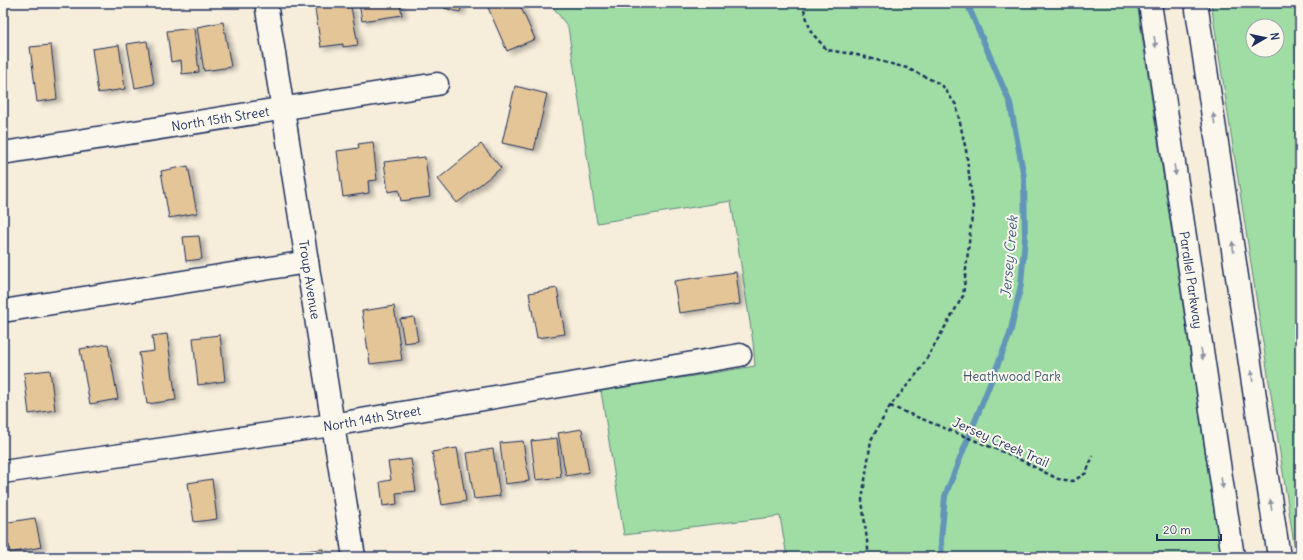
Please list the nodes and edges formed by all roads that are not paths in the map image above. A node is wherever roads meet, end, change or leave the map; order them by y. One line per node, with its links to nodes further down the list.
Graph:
1 (266, 3): 5 (street, Troup Avenue)
2 (1150, 3): 13 (street, Parallel Parkway, one-way to 13)
3 (1196, 3): 14 (street, one-way to 3)
4 (437, 84): 5 (street, North 15th Street)
5 (282, 110): 6 (street, North 15th Street); 7 (street, Troup Avenue)
6 (3, 153)
7 (307, 262): 8 (street); 10 (street, Troup Avenue)
8 (3, 311)
9 (740, 355): 10 (street, North 14th Street)
10 (332, 425): 11 (street, North 14th Street); 12 (street, Troup Avenue)
11 (3, 472)
12 (354, 557)
13 (1233, 557)
14 (1279, 557)

